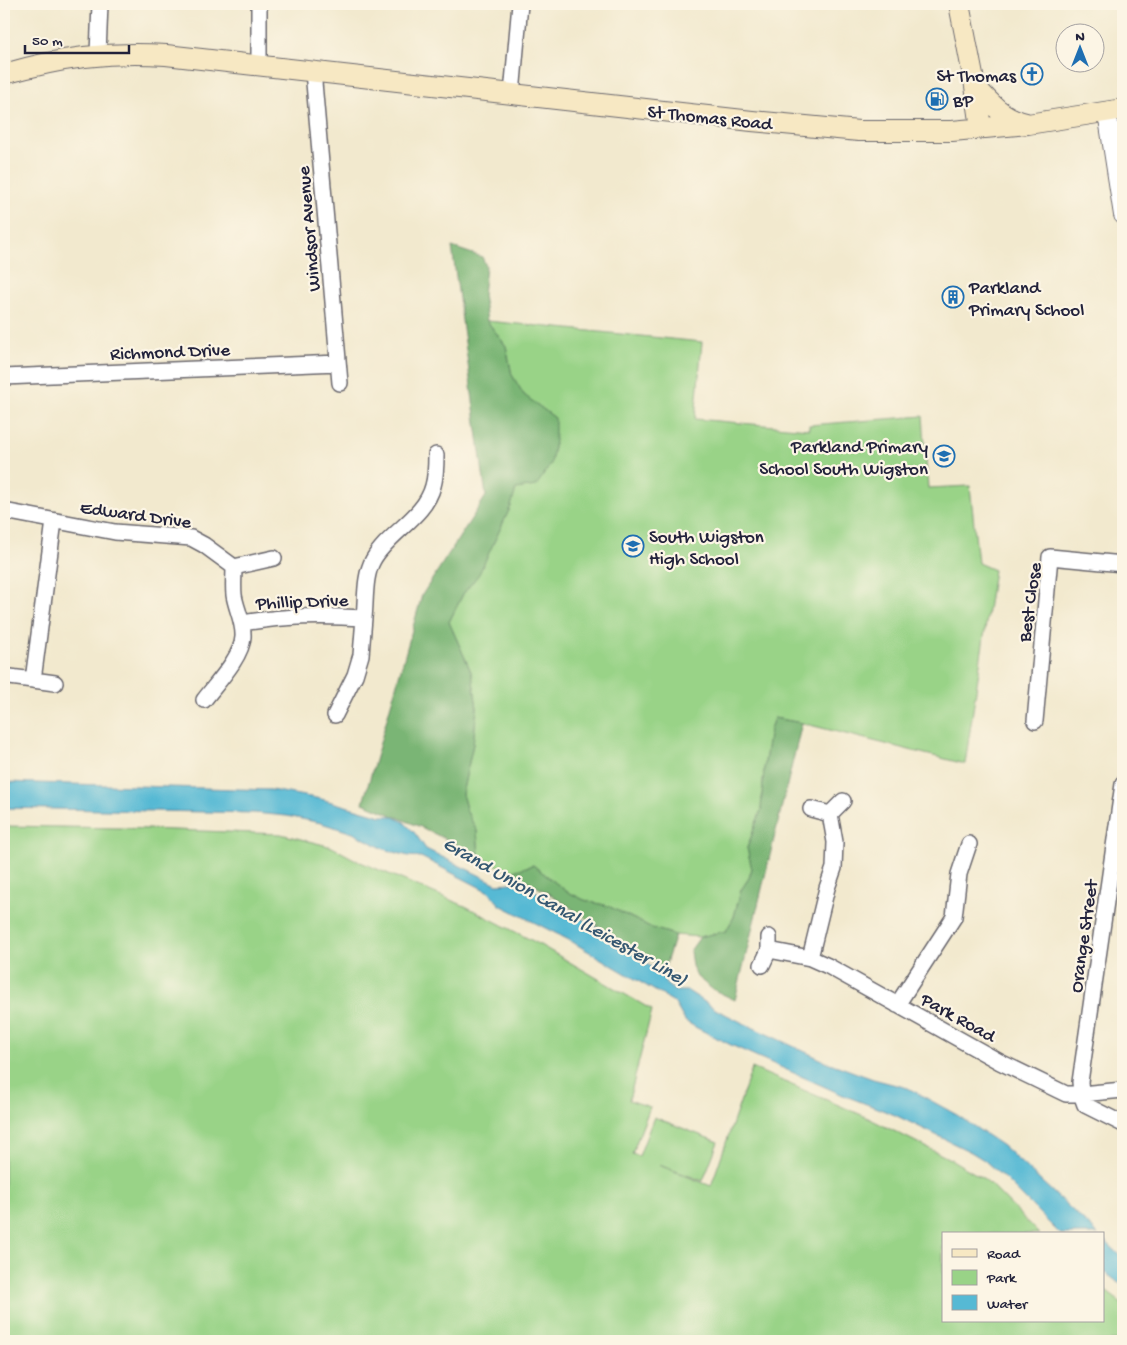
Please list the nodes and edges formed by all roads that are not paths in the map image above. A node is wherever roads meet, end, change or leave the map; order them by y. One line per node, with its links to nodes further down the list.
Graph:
1 (100, 4): 5 (street)
2 (259, 4): 6 (street)
3 (520, 4): 10 (street)
4 (960, 4): 9 (main road)
5 (98, 54): 6 (main road, St Thomas Road); 8 (main road, St Thomas Road)
6 (259, 66): 7 (main road, St Thomas Road)
7 (313, 72): 10 (main road, St Thomas Road); 15 (street, Windsor Avenue)
8 (4, 74)
9 (976, 86): 12 (main road); 13 (main road)
10 (512, 94): 13 (main road, St Thomas Road)
11 (1115, 110): 12 (main road, St Thomas Road); 14 (street)
12 (1028, 124): 13 (main road, St Thomas Road)
13 (981, 128)
14 (1123, 214)
15 (338, 363): 16 (street, Richmond Drive); 17 (street, Windsor Avenue)
16 (4, 376)
17 (340, 382)
18 (436, 455): 24 (street, Phillip Drive)
19 (4, 512): 20 (street, Edward Drive)
20 (54, 521): 23 (street, Edward Drive); 27 (street)
21 (274, 558): 23 (street)
22 (1123, 564): 31 (street, Best Close)
23 (234, 567): 25 (street)
24 (364, 618): 25 (street, Phillip Drive); 30 (street, Phillip Drive)
25 (242, 623): 29 (street)
26 (10, 677): 27 (street)
27 (33, 680): 28 (street)
28 (55, 683)
29 (204, 700)
30 (335, 716)
31 (1035, 720)
32 (1123, 784): 41 (street, Orange Street)
33 (843, 801): 35 (street)
34 (811, 809): 35 (street)
35 (830, 814): 37 (street)
36 (969, 844): 39 (street)
37 (810, 958): 38 (street, Park Road); 39 (street, Park Road)
38 (762, 965)
39 (897, 1005): 41 (street, Park Road)
40 (1123, 1090): 41 (street, Park Road)
41 (1081, 1094): 42 (street)
42 (1123, 1124)

